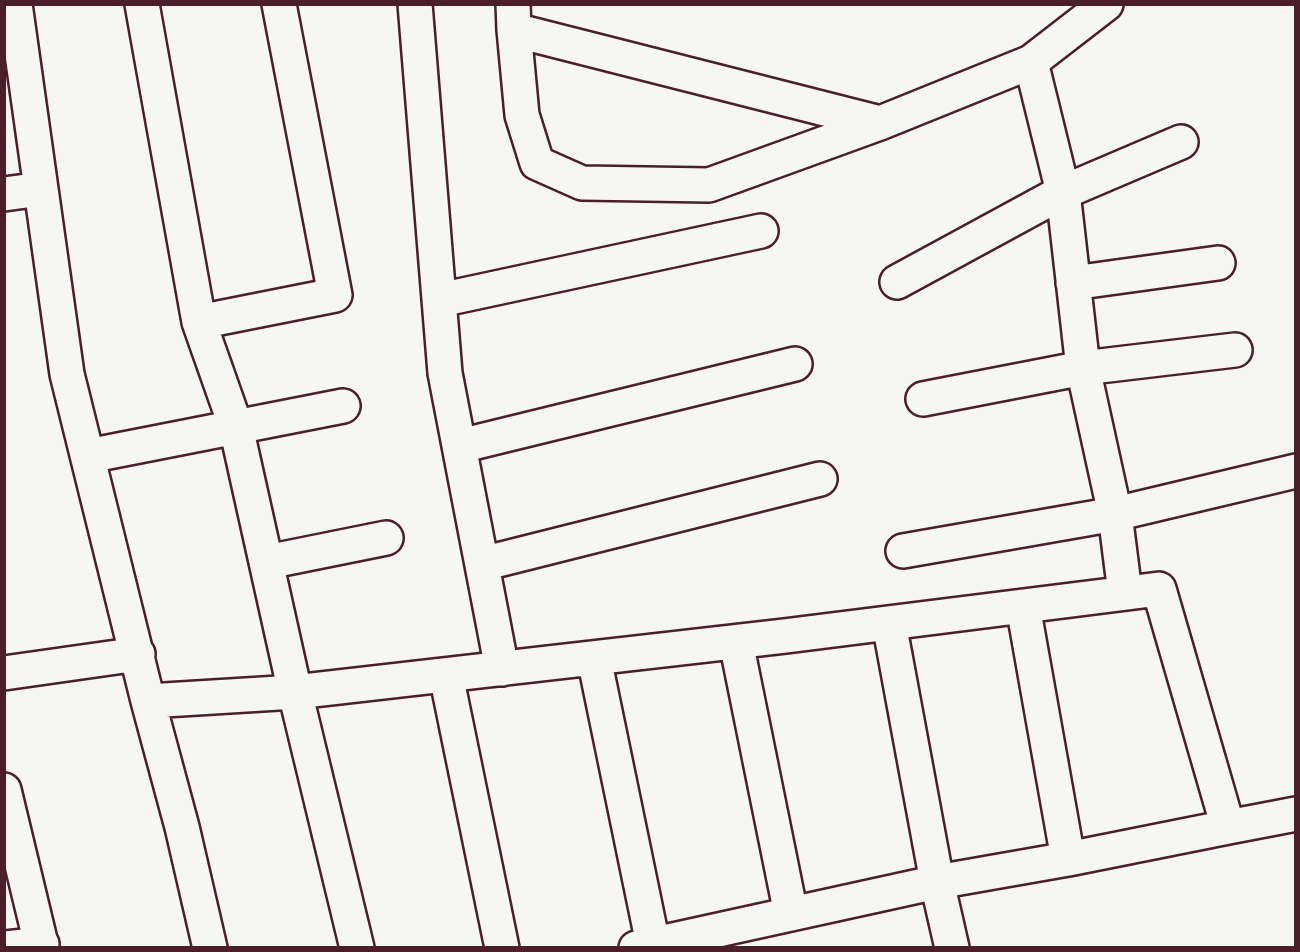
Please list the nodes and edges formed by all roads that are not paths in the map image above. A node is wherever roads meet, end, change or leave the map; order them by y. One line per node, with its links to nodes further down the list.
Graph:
1 (15, 4): 10 (street)
2 (142, 4): 18 (street)
3 (279, 4): 18 (street)
4 (415, 4): 17 (street)
5 (1106, 4): 7 (street)
6 (513, 17): 8 (street); 8 (street)
7 (1031, 62): 8 (street); 11 (street)
8 (880, 123)
9 (1181, 142): 11 (street)
10 (41, 189): 12 (street); 26 (street)
11 (1063, 192): 15 (street); 16 (street)
12 (4, 194)
13 (761, 231): 17 (street)
14 (1218, 263): 16 (street)
15 (897, 282)
16 (1073, 283): 21 (street)
17 (440, 300): 25 (street)
18 (199, 322): 24 (street)
19 (1235, 350): 21 (street)
20 (795, 364): 25 (street)
21 (1083, 368): 22 (street); 29 (street)
22 (923, 399)
23 (343, 406): 24 (street)
24 (236, 427): 26 (street); 32 (street)
25 (460, 446): 33 (street)
26 (88, 456): 38 (street)
27 (1296, 471): 29 (street)
28 (820, 479): 33 (street)
29 (1115, 514): 31 (street); 34 (street)
30 (386, 538): 32 (street)
31 (903, 551)
32 (267, 561): 43 (street)
33 (482, 564): 40 (street)
34 (1125, 593): 35 (street); 47 (street)
35 (1023, 606): 36 (street); 48 (street)
36 (889, 623): 37 (street); 49 (street)
37 (736, 642): 39 (street); 50 (street)
38 (138, 654): 41 (street); 44 (street)
39 (594, 658): 40 (street); 52 (street)
40 (502, 669): 42 (street)
41 (4, 673)
42 (446, 675): 43 (street); 56 (street)
43 (296, 692): 44 (street); 55 (street)
44 (148, 701): 54 (street)
45 (5, 798): 51 (street)
46 (1296, 814): 47 (street)
47 (1228, 827): 48 (street)
48 (1068, 859): 49 (street)
49 (937, 882): 50 (street); 57 (street)
50 (790, 914): 52 (street)
51 (42, 946): 53 (street)
52 (645, 946)
53 (6, 948)
54 (210, 948)
55 (357, 948)
56 (502, 948)
57 (952, 948)

